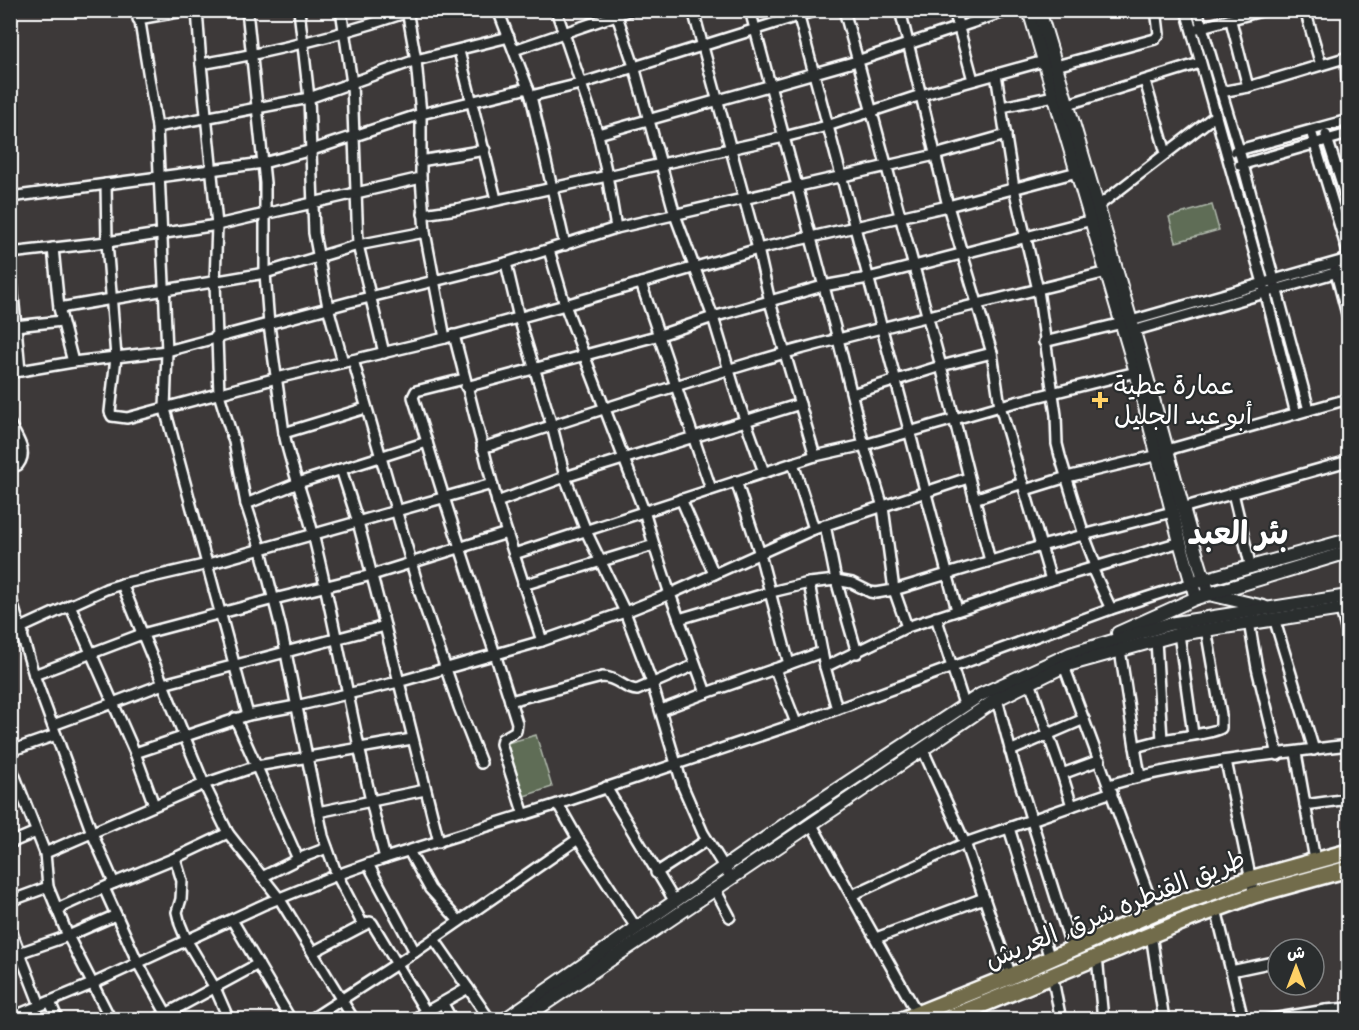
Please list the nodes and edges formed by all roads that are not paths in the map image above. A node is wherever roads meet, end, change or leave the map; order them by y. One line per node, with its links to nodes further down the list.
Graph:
1 (189, 10): 26 (street)
2 (197, 10): 46 (street)
3 (248, 10): 40 (street)
4 (299, 10): 35 (street)
5 (341, 10): 32 (street)
6 (498, 10): 34 (street)
7 (556, 10): 33 (street)
8 (631, 10): 24 (street)
9 (693, 10): 37 (street)
10 (750, 10): 30 (street)
11 (817, 10): 25 (street)
12 (844, 10): 43 (street)
13 (900, 10): 36 (street)
14 (954, 10): 29 (street)
15 (1010, 10): 29 (street)
16 (1029, 10): 44 (main road)
17 (1039, 10): 49 (main road)
18 (1161, 10): 49 (street)
19 (1186, 10): 31 (street)
20 (1197, 10): 28 (street)
21 (1265, 10): 27 (street)
22 (1305, 10): 47 (street)
23 (409, 11): 32 (street); 42 (street)
24 (616, 13): 33 (street); 48 (street)
25 (798, 13): 30 (street); 50 (street)
26 (138, 15): 75 (street)
27 (1231, 21): 28 (street); 57 (street)
28 (1202, 27): 31 (street); 59 (street)
29 (958, 28): 36 (street); 52 (street)
30 (756, 29): 37 (street); 56 (street)
31 (1192, 30): 45 (street)
32 (345, 32): 35 (street); 54 (street)
33 (565, 33): 38 (street); 55 (street)
34 (509, 38): 38 (street); 39 (street)
35 (304, 43): 40 (street); 61 (street)
36 (908, 43): 43 (street); 60 (street)
37 (704, 45): 48 (street); 62 (street)
38 (514, 50): 58 (street)
39 (459, 51): 42 (street); 63 (street)
40 (252, 56): 46 (street); 67 (street)
41 (1347, 57): 47 (street); 65 (street)
42 (416, 60): 54 (street); 69 (street)
43 (857, 61): 50 (street); 68 (street)
44 (1044, 61): 51 (street); 64 (main road)
45 (1200, 63): 53 (street); 70 (street)
46 (201, 64): 71 (street)
47 (1321, 65): 57 (street)
48 (634, 66): 55 (street); 72 (street)
49 (1056, 66): 64 (main road)
50 (814, 72): 56 (street); 74 (street)
51 (996, 74): 52 (street); 66 (street)
52 (973, 80): 60 (street)
53 (1145, 81): 64 (street); 89 (street)
54 (352, 83): 61 (street); 81 (street)
55 (580, 84): 58 (street); 78 (street)
56 (770, 86): 62 (street); 82 (street)
57 (1248, 87): 59 (street)
58 (530, 92): 63 (street); 105 (street)
59 (1221, 92): 88 (street)
60 (921, 95): 68 (street); 91 (street)
61 (309, 98): 67 (street); 86 (street)
62 (717, 100): 72 (street); 85 (street)
63 (473, 102): 69 (street); 87 (street)
64 (1060, 102): 66 (street); 99 (main road); 115 (main road)
65 (1348, 102)
66 (1002, 107): 80 (street)
67 (257, 108): 71 (street); 93 (street)
68 (871, 112): 74 (street); 96 (street)
69 (421, 114): 81 (street); 92 (street)
70 (1216, 115): 89 (street); 90 (street)
71 (208, 118): 75 (street); 98 (street)
72 (650, 120): 78 (street); 94 (street)
73 (1348, 120): 76 (street)
74 (827, 126): 82 (street); 102 (street)
75 (157, 127): 101 (street)
76 (1323, 128): 77 (street); 83 (street)
77 (1311, 131): 84 (street); 88 (street)
78 (598, 134): 100 (street)
79 (1348, 134): 83 (street)
80 (1006, 135): 91 (street); 107 (street)
81 (353, 137): 86 (street); 108 (street)
82 (784, 137): 85 (street); 106 (street)
83 (1328, 141): 84 (street); 112 (street)
84 (1316, 144): 95 (street); 136 (street)
85 (732, 149): 94 (street); 111 (street)
86 (312, 150): 93 (street); 113 (street)
87 (485, 150): 92 (street); 110 (street)
88 (1239, 150): 90 (street); 95 (street)
89 (1166, 153): 115 (street)
90 (1227, 153): 97 (street)
91 (935, 155): 96 (street); 114 (street)
92 (420, 161): 103 (street)
93 (263, 163): 98 (street); 116 (street)
94 (662, 164): 100 (street); 118 (street)
95 (1243, 164): 97 (street); 149 (street)
96 (885, 166): 102 (street); 119 (street)
97 (1232, 168): 153 (street)
98 (213, 171): 101 (street); 121 (street)
99 (1077, 172): 107 (street); 120 (main road)
100 (607, 175): 105 (street); 123 (street)
101 (160, 177): 104 (street); 124 (street)
102 (841, 177): 106 (street); 122 (street)
103 (421, 178): 108 (street); 117 (street)
104 (106, 184): 109 (street); 128 (street)
105 (550, 187): 110 (street); 130 (street)
106 (797, 188): 111 (street); 126 (street)
107 (1014, 188): 114 (street); 127 (street)
108 (355, 194): 113 (street); 129 (street)
109 (10, 197)
110 (496, 199): 117 (street)
111 (745, 200): 118 (street); 132 (street)
112 (1348, 202)
113 (312, 204): 116 (street); 137 (street)
114 (948, 206): 119 (street); 135 (street)
115 (1097, 207): 173 (main road)
116 (265, 214): 121 (street); 146 (street)
117 (423, 214): 125 (street)
118 (675, 214): 123 (street); 142 (street)
119 (899, 217): 122 (street); 141 (street)
120 (1092, 220): 127 (street); 145 (main road)
121 (217, 225): 124 (street); 151 (street)
122 (854, 227): 126 (street); 148 (street)
123 (616, 228): 130 (street)
124 (162, 232): 128 (street); 157 (street)
125 (425, 232): 129 (street); 150 (street)
126 (811, 237): 132 (street); 154 (street)
127 (1025, 238): 135 (street); 156 (street)
128 (106, 242): 131 (street); 160 (street)
129 (358, 245): 137 (street); 159 (street)
130 (565, 245): 133 (street)
131 (52, 248): 134 (street); 165 (street)
132 (758, 249): 142 (street); 161 (street)
133 (549, 250): 140 (street); 163 (street)
134 (10, 253)
135 (963, 253): 141 (street); 162 (street)
136 (1348, 253)
137 (318, 257): 146 (street); 164 (street)
138 (1348, 259): 143 (street)
139 (10, 262): 147 (street)
140 (506, 263): 150 (street); 168 (street)
141 (912, 265): 148 (street); 167 (street)
142 (694, 267): 152 (street); 166 (street)
143 (1335, 268): 144 (street); 149 (street); 155 (street); 169 (street)
144 (1348, 269)
145 (1107, 272): 156 (street); 173 (main road)
146 (265, 273): 151 (street); 171 (street)
147 (11, 277): 172 (street)
148 (868, 278): 154 (street); 174 (street)
149 (1274, 279): 153 (street); 155 (street)
150 (435, 280): 159 (street); 176 (street)
151 (214, 282): 157 (street); 177 (street)
152 (641, 282): 163 (street); 175 (street)
153 (1263, 283): 158 (street); 173 (street)
154 (823, 286): 161 (street); 178 (street)
155 (1277, 289): 158 (street); 206 (street)
156 (1038, 290): 162 (street); 179 (street)
157 (163, 291): 160 (street); 180 (street)
158 (1266, 293): 173 (street); 207 (street)
159 (370, 296): 164 (street); 181 (street)
160 (110, 300): 165 (street); 185 (street)
161 (770, 302): 166 (street); 184 (street)
162 (977, 303): 167 (street); 182 (street)
163 (566, 305): 168 (street); 183 (street)
164 (328, 307): 171 (street); 186 (street)
165 (59, 308): 170 (street)
166 (712, 317): 175 (street); 190 (street)
167 (926, 317): 174 (street); 188 (street)
168 (519, 318): 176 (street); 189 (street)
169 (1348, 318)
170 (62, 321): 172 (street); 187 (street)
171 (269, 325): 177 (street); 193 (street)
172 (15, 326): 191 (street)
173 (1127, 327): 179 (street); 192 (main road); 218 (main road)
174 (881, 329): 178 (street); 194 (street)
175 (660, 335): 183 (street); 196 (street)
176 (449, 337): 181 (street); 195 (street)
177 (217, 338): 180 (street); 197 (street)
178 (838, 339): 184 (street); 198 (street)
179 (1044, 342): 199 (street)
180 (167, 351): 185 (street); 205 (street)
181 (384, 353): 186 (street)
182 (992, 353): 188 (street); 202 (street)
183 (585, 354): 189 (street); 203 (street)
184 (784, 354): 190 (street); 201 (street)
185 (116, 357): 187 (street); 205 (street)
186 (348, 361): 193 (street); 204 (street)
187 (73, 362): 191 (street)
188 (941, 366): 194 (street); 209 (street)
189 (535, 369): 195 (street); 211 (street)
190 (729, 370): 196 (street); 208 (street)
191 (15, 372)
192 (1136, 372): 199 (street); 218 (main road)
193 (277, 378): 197 (street); 213 (street)
194 (895, 380): 198 (street); 212 (street)
195 (465, 383): 215 (street); 217 (street)
196 (678, 386): 203 (street); 214 (street)
197 (219, 394): 205 (street); 241 (street)
198 (852, 394): 216 (street)
199 (1052, 394): 202 (street); 228 (street)
200 (1348, 399): 206 (street)
201 (800, 404): 208 (street); 219 (street)
202 (1000, 406): 209 (street); 233 (street)
203 (606, 407): 211 (street); 221 (street)
204 (366, 408): 213 (street); 220 (street)
205 (165, 409): 266 (street)
206 (1309, 410): 207 (street)
207 (1296, 414): 218 (street)
208 (745, 420): 214 (street); 226 (street)
209 (954, 420): 212 (street); 229 (street)
210 (10, 424): 224 (street)
211 (552, 426): 217 (street); 227 (street)
212 (910, 432): 216 (street); 235 (street)
213 (284, 433): 231 (street)
214 (695, 437): 221 (street); 234 (street)
215 (427, 442): 220 (street); 237 (street)
216 (864, 445): 219 (street); 242 (street)
217 (482, 448): 232 (street)
218 (1163, 452): 228 (street); 243 (main road)
219 (815, 456): 223 (street)
220 (381, 457): 225 (street); 244 (street)
221 (624, 459): 227 (street); 245 (street)
222 (1348, 461): 236 (street)
223 (793, 463): 226 (street); 248 (street)
224 (10, 468)
225 (341, 470): 231 (street); 246 (street)
226 (764, 472): 230 (street)
227 (565, 477): 240 (street); 249 (street)
228 (1067, 477): 233 (street); 251 (street)
229 (968, 478): 235 (street); 239 (street)
230 (736, 481): 234 (street); 261 (street)
231 (298, 483): 241 (street); 252 (street)
232 (492, 484): 237 (street); 240 (street)
233 (1024, 486): 239 (street); 256 (street)
234 (711, 489): 238 (street)
235 (926, 493): 242 (street); 270 (street)
236 (1233, 493): 243 (street); 268 (street)
237 (443, 498): 244 (street); 257 (street)
238 (681, 499): 245 (street); 269 (street)
239 (974, 499): 264 (street)
240 (497, 502): 250 (street)
241 (246, 504): 258 (street)
242 (883, 507): 247 (street); 279 (street)
243 (1177, 510): 251 (street); 254 (main road); 274 (main road)
244 (396, 511): 246 (street); 265 (street)
245 (644, 511): 249 (street); 255 (street)
246 (358, 522): 252 (street); 271 (street)
247 (825, 525): 248 (street); 272 (street)
248 (814, 529): 261 (street)
249 (586, 531): 260 (street); 263 (street)
250 (507, 533): 257 (street); 260 (street)
251 (1084, 535): 256 (street); 267 (street)
252 (314, 536): 258 (street); 278 (street)
253 (1348, 540): 262 (main road)
254 (1180, 542): 267 (street); 274 (main road)
255 (654, 545): 263 (street); 281 (street)
256 (1041, 546): 264 (street); 273 (street)
257 (460, 549): 265 (street); 313 (street)
258 (261, 550): 266 (street); 285 (street)
259 (1348, 552): 262 (main road)
260 (514, 554): 277 (street)
261 (760, 554): 269 (street); 280 (street)
262 (1319, 554): 268 (main road); 283 (main road)
263 (601, 561): 277 (street); 290 (street)
264 (990, 561): 270 (street)
265 (411, 563): 271 (street); 319 (street)
266 (208, 564): 275 (street); 291 (street)
267 (1094, 567): 273 (street); 287 (street)
268 (1251, 568): 274 (main road)
269 (714, 574): 281 (street)
270 (948, 574): 279 (street); 289 (street)
271 (372, 575): 278 (street); 297 (street)
272 (836, 580): 276 (street); 279 (street); 310 (street)
273 (1051, 580): 289 (street)
274 (1198, 581): 283 (main road); 287 (street)
275 (122, 584): 286 (street); 300 (street)
276 (809, 584): 280 (street); 309 (street)
277 (524, 585): 306 (street)
278 (325, 587): 285 (street); 304 (street)
279 (894, 590): 298 (street)
280 (771, 592): 294 (street); 315 (street)
281 (670, 594): 290 (street); 294 (street)
282 (10, 595): 299 (street)
283 (1203, 596): 292 (main road); 312 (main road)
284 (1348, 596): 292 (main road)
285 (273, 599): 291 (street); 311 (street)
286 (70, 605): 299 (street); 308 (street)
287 (1111, 609): 320 (street)
288 (1345, 609): 292 (main road); 302 (street)
289 (957, 610): 293 (street)
290 (626, 612): 306 (street); 325 (street)
291 (221, 613): 300 (street); 314 (street)
292 (1274, 614): 295 (main road); 296 (main road); 351 (street)
293 (936, 617): 298 (street); 320 (street)
294 (679, 619): 316 (street)
295 (1249, 622): 296 (main road); 356 (street)
296 (1212, 624): 301 (main road); 312 (main road); 342 (street)
297 (385, 626): 304 (street); 323 (street)
298 (907, 627): 310 (street)
299 (22, 631): 303 (street); 322 (street)
300 (142, 634): 308 (street); 326 (street)
301 (1179, 634): 305 (main road); 342 (street)
302 (1348, 636)
303 (10, 638)
304 (338, 640): 311 (street); 328 (street)
305 (1156, 640): 307 (main road); 346 (street)
306 (542, 641): 313 (street)
307 (1120, 650): 317 (main road); 348 (street)
308 (90, 652): 322 (street); 331 (street)
309 (822, 652): 315 (street); 318 (street)
310 (857, 652): 318 (street)
311 (286, 653): 314 (street); 333 (street)
312 (1070, 654): 332 (main road)
313 (495, 655): 319 (street); 330 (street)
314 (233, 664): 326 (street); 336 (street)
315 (789, 664): 321 (street)
316 (695, 665): 325 (street); 327 (street)
317 (1065, 666): 324 (main road); 338 (street)
318 (825, 667): 334 (street)
319 (445, 668): 323 (street); 360 (street)
320 (951, 668): 332 (street); 334 (street)
321 (775, 669): 327 (street); 339 (street)
322 (34, 675): 340 (street)
323 (398, 682): 328 (street); 345 (street)
324 (1030, 682): 329 (main road); 341 (street)
325 (652, 683): 330 (street); 335 (street)
326 (163, 684): 331 (street); 344 (street)
327 (706, 693): 335 (street)
328 (349, 694): 333 (street); 349 (street)
329 (997, 699): 350 (main road); 353 (street)
330 (510, 701): 378 (street)
331 (113, 703): 340 (street); 354 (street)
332 (964, 704): 401 (main road)
333 (296, 706): 336 (street); 357 (street)
334 (837, 709): 339 (street)
335 (661, 711): 362 (street)
336 (248, 715): 337 (street)
337 (235, 718): 344 (street); 363 (street)
338 (1084, 719): 341 (street); 358 (street)
339 (796, 723): 362 (street)
340 (53, 725): 343 (street)
341 (1049, 734): 353 (street); 364 (street)
342 (1193, 734): 346 (street)
343 (56, 735): 352 (street); 383 (street)
344 (184, 735): 354 (street); 366 (street)
345 (412, 739): 349 (street); 370 (street)
346 (1162, 740): 348 (street)
347 (1348, 745): 351 (street)
348 (1135, 747): 365 (street)
349 (360, 750): 357 (street); 372 (street)
350 (923, 750): 380 (main road); 389 (street)
351 (1314, 750): 355 (street)
352 (10, 751)
353 (1010, 751): 379 (street)
354 (135, 753): 374 (street)
355 (1296, 753): 356 (street); 375 (street)
356 (1278, 755): 359 (street)
357 (307, 758): 363 (street); 377 (street)
358 (1100, 760): 364 (street); 369 (street)
359 (1226, 761): 365 (street); 404 (street)
360 (481, 763)
361 (10, 764): 367 (street)
362 (675, 764): 368 (street); 386 (street)
363 (257, 766): 366 (street); 396 (street)
364 (1062, 774): 376 (street)
365 (1140, 776): 369 (street)
366 (204, 784): 374 (street); 384 (street)
367 (14, 786): 382 (street)
368 (606, 788): 373 (street); 400 (street)
369 (1110, 789): 376 (street); 417 (street)
370 (425, 790): 372 (street); 387 (street)
371 (1348, 799): 375 (street)
372 (370, 802): 377 (street); 395 (street)
373 (558, 804): 378 (street); 385 (street)
374 (154, 805): 383 (street)
375 (1305, 805): 397 (street)
376 (1072, 806): 379 (street)
377 (318, 812): 390 (street)
378 (524, 815): 387 (street)
379 (1031, 820): 381 (street); 430 (street)
380 (812, 825): 401 (main road); 409 (street)
381 (1009, 828): 389 (street); 435 (street)
382 (36, 832): 388 (street); 393 (street)
383 (92, 833): 393 (street); 405 (street)
384 (228, 833): 394 (street); 403 (street)
385 (578, 839): 421 (street); 424 (street)
386 (707, 840): 400 (street); 401 (street)
387 (439, 842): 391 (street)
388 (10, 843)
389 (965, 843): 409 (street); 412 (street)
390 (327, 848): 396 (street); 402 (street)
391 (409, 850): 395 (street); 421 (street)
392 (1348, 852): 397 (highway, طريق القنطره شرق, العريش)
393 (45, 853): 406 (street)
394 (175, 858): 405 (street); 429 (street)
395 (385, 858): 398 (street)
396 (298, 859): 403 (street)
397 (1315, 860): 404 (highway, طريق القنطره شرق, العريش)
398 (368, 864): 402 (street); 432 (street)
399 (1348, 869): 410 (highway, طريق القنطره شرق, العريش)
400 (657, 873): 414 (street)
401 (727, 873): 408 (main road); 414 (main road)
402 (337, 875): 411 (street); 422 (street)
403 (262, 877): 411 (street)
404 (1250, 879): 410 (street); 417 (highway, طريق القنطره شرق, العريش)
405 (114, 883): 407 (street)
406 (48, 887): 413 (street); 415 (street)
407 (104, 888): 415 (street); 418 (street)
408 (715, 889): 419 (street); 446 (main road)
409 (852, 895): 427 (street)
410 (1254, 895): 416 (highway, طريق القنطره شرق, العريش)
411 (279, 898): 420 (street); 431 (street)
412 (984, 898): 427 (street); 442 (street)
413 (10, 901)
414 (675, 902): 424 (main road)
415 (57, 909): 426 (street)
416 (1216, 909): 425 (highway, طريق القنطره شرق, العريش); 440 (street)
417 (1155, 912): 430 (highway, طريق القنطره شرق, العريش)
418 (116, 915): 426 (street); 436 (street)
419 (730, 917)
420 (232, 920): 429 (street); 438 (street)
421 (459, 921): 428 (street)
422 (363, 925): 431 (street); 439 (street)
423 (10, 928): 433 (street)
424 (637, 929): 446 (main road)
425 (1151, 934): 434 (highway, طريق القنطره شرق, العريش); 474 (street)
426 (68, 936): 433 (street); 443 (street)
427 (876, 938): 453 (street)
428 (434, 939): 432 (street); 445 (street)
429 (187, 941): 436 (street); 444 (street)
430 (1072, 949): 435 (highway, طريق القنطره شرق, العريش)
431 (313, 952): 447 (street)
432 (415, 952): 439 (street)
433 (15, 955): 450 (street)
434 (1097, 956): 441 (highway, طريق القنطره شرق, العريش); 473 (street)
435 (1050, 959): 442 (highway, طريق القنطره شرق, العريش)
436 (138, 963): 443 (street); 456 (street)
437 (1266, 963): 440 (street)
438 (258, 964): 444 (street); 462 (street)
439 (396, 964): 447 (street); 452 (street)
440 (1231, 971): 475 (street)
441 (1052, 975): 454 (highway, طريق القنطره شرق, العريش); 472 (street)
442 (1011, 976): 453 (highway, طريق القنطره شرق, العريش)
443 (92, 984): 448 (street); 459 (street)
444 (215, 988): 456 (street); 461 (street)
445 (468, 988): 449 (street); 467 (street)
446 (552, 993): 468 (main road); 469 (main road)
447 (343, 1000): 463 (street); 464 (street)
448 (50, 1002): 450 (street); 458 (street)
449 (443, 1004): 452 (street); 466 (street)
450 (40, 1005): 457 (street)
451 (1348, 1008): 455 (street)
452 (426, 1012): 465 (street)
453 (917, 1013): 470 (highway, طريق القنطره شرق, العريش)
454 (968, 1015): 471 (highway, طريق القنطره شرق, العريش)
455 (1326, 1015): 476 (street)
456 (169, 1016): 460 (street)
457 (10, 1018)
458 (58, 1020)
459 (111, 1020)
460 (155, 1020)
461 (230, 1020)
462 (291, 1020)
463 (310, 1020)
464 (354, 1020)
465 (412, 1020)
466 (452, 1020)
467 (490, 1020)
468 (504, 1020)
469 (521, 1020)
470 (902, 1020)
471 (945, 1020)
472 (1061, 1020)
473 (1103, 1020)
474 (1164, 1020)
475 (1243, 1020)
476 (1266, 1020)

